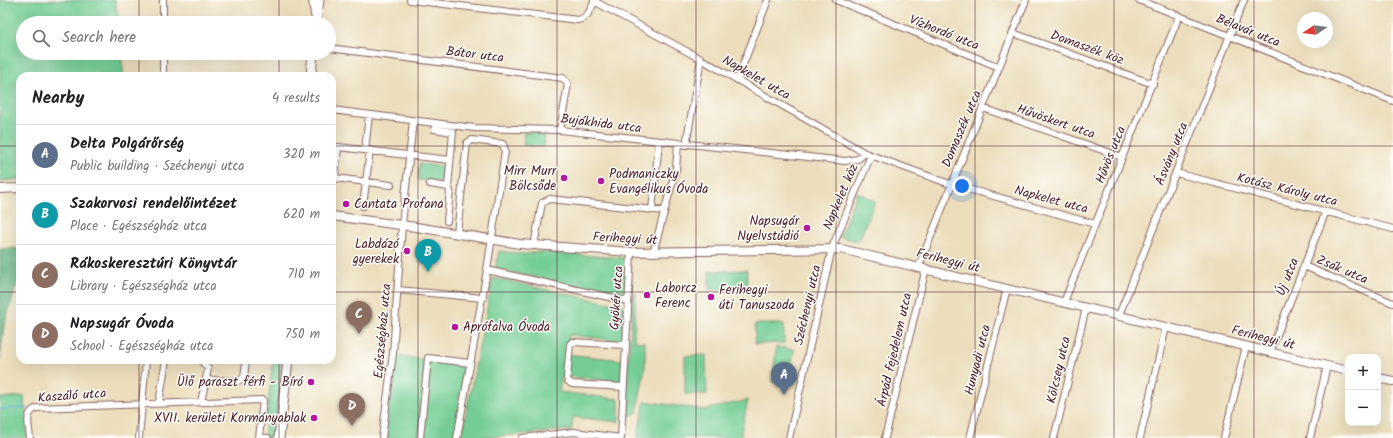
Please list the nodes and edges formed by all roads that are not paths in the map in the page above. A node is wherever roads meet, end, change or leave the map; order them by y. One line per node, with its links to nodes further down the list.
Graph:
1 (163, 0): 11 (street)
2 (313, 0): 12 (main road)
3 (319, 0): 13 (main road)
4 (410, 0): 10 (street, Napkelet utca)
5 (768, 0): 24 (street)
6 (836, 0): 21 (street, Vízhordó utca)
7 (1026, 0): 15 (street, Domaszék utca)
8 (1139, 0): 14 (street, Bélavár utca)
9 (1244, 0): 16 (street, Ásvány utca)
10 (595, 1): 18 (street, Napkelet utca)
11 (163, 16)
12 (315, 16)
13 (317, 16)
14 (1179, 16): 16 (street, Bélavár utca); 25 (street, Hűvös utca)
15 (1013, 33): 21 (street, Domaszék utca); 25 (street, Domaszék köz)
16 (1230, 36): 26 (street, Bélavár utca); 42 (street, Ásvány utca)
17 (336, 49): 32 (street, Bátor utca)
18 (701, 59): 24 (street, Napkelet utca); 35 (street)
19 (163, 60): 22 (street)
20 (312, 60): 23 (main road)
21 (999, 67): 27 (street, Domaszék utca)
22 (163, 72)
23 (311, 72)
24 (737, 80): 37 (street, Napkelet utca)
25 (1153, 84): 39 (street, Hűvös utca)
26 (1393, 101)
27 (983, 108): 39 (street, Hűvöskert utca); 46 (street, Domaszék utca)
28 (336, 111): 29 (street, Bujákhida utca)
29 (369, 115): 30 (street, Bujákhida utca); 36 (street)
30 (413, 121): 32 (street, Bujákhida utca); 38 (street)
31 (434, 130): 40 (street)
32 (560, 130): 33 (street, Bujákhida utca)
33 (659, 142): 34 (street, Bujákhida utca); 52 (street)
34 (678, 144): 35 (street, Bujákhida utca); 53 (street)
35 (686, 145): 37 (street, Bujákhida utca)
36 (368, 150): 38 (street); 41 (street); 44 (street)
37 (868, 154): 46 (street, Napkelet utca); 63 (street, Napkelet köz)
38 (410, 155): 40 (street); 58 (street)
39 (1122, 157): 57 (street, Hűvös utca)
40 (450, 160): 48 (street)
41 (336, 162)
42 (1176, 173): 54 (street, Kotász Károly utca); 76 (street, Ásvány utca)
43 (336, 178): 44 (street)
44 (366, 182): 47 (street); 51 (street)
45 (430, 184): 48 (street)
46 (950, 184): 57 (street, Napkelet utca); 67 (street, Domaszék utca)
47 (391, 185)
48 (448, 186): 56 (street)
49 (16, 188): 50 (main road)
50 (0, 189)
51 (364, 206)
52 (652, 210): 53 (street); 62 (street)
53 (664, 211): 65 (street)
54 (1326, 211): 59 (street, Kotász Károly utca); 66 (street, Új utca)
55 (336, 217): 58 (main road, Ferihegyi út)
56 (448, 220)
57 (1095, 224): 73 (street, Hűvös utca)
58 (402, 225): 60 (main road, Ferihegyi út); 70 (street, Egészségház utca)
59 (1393, 229)
60 (457, 233): 61 (main road, Ferihegyi út); 61 (street)
61 (492, 240): 62 (main road, Ferihegyi út); 68 (street)
62 (534, 245): 64 (main road, Ferihegyi út)
63 (832, 248): 65 (main road, Ferihegyi út); 67 (main road, Ferihegyi út); 108 (street, Széchenyi utca)
64 (631, 252): 65 (main road, Ferihegyi út); 72 (street, Gyökér utca)
65 (653, 253)
66 (1304, 266): 74 (street, Zsák utca); 80 (street, Új utca)
67 (922, 267): 69 (main road, Ferihegyi út); 109 (street, Árpád fejedelem utca)
68 (488, 270): 71 (street); 72 (street)
69 (1007, 288): 73 (main road, Ferihegyi út); 110 (street, Hunyadi utca)
70 (398, 290): 71 (street); 103 (street, Egészségház utca)
71 (483, 298): 81 (street)
72 (627, 301): 78 (street, Gyökér utca)
73 (1064, 302): 75 (main road, Ferihegyi út)
74 (1393, 303)
75 (1086, 308): 76 (main road, Ferihegyi út); 111 (street, Kölcsey utca)
76 (1118, 315): 77 (main road, Ferihegyi út)
77 (1166, 327): 79 (main road, Ferihegyi út); 112 (street)
78 (625, 345): 92 (street, Gyökér utca); 92 (street, Gyökér utca)
79 (1246, 346): 80 (main road, Ferihegyi út); 113 (street)
80 (1270, 352): 87 (main road, Ferihegyi út)
81 (470, 363): 104 (street); 105 (street)
82 (146, 364): 95 (street)
83 (165, 364): 94 (street)
84 (204, 364): 90 (street)
85 (246, 364): 90 (street)
86 (288, 364): 102 (main road)
87 (1327, 366): 88 (main road, Ferihegyi út); 114 (street)
88 (1345, 370)
89 (1381, 379): 91 (main road)
90 (206, 380): 93 (street)
91 (1393, 381)
92 (624, 387): 107 (street, Gyökér utca)
93 (201, 402): 94 (street, Kaszáló utca); 100 (street, Kaszáló utca)
94 (159, 403): 95 (street, Kaszáló utca)
95 (142, 404): 98 (street, Kaszáló utca); 99 (street)
96 (555, 436): 97 (street); 107 (street)
97 (533, 437): 106 (street)
98 (30, 438)
99 (139, 438)
100 (259, 438): 101 (street)
101 (268, 438)
102 (279, 438)
103 (382, 438)
104 (420, 438)
105 (457, 438)
106 (522, 438)
107 (621, 438)
108 (789, 438)
109 (885, 438)
110 (970, 438)
111 (1054, 438)
112 (1140, 438)
113 (1224, 438)
114 (1310, 438)

